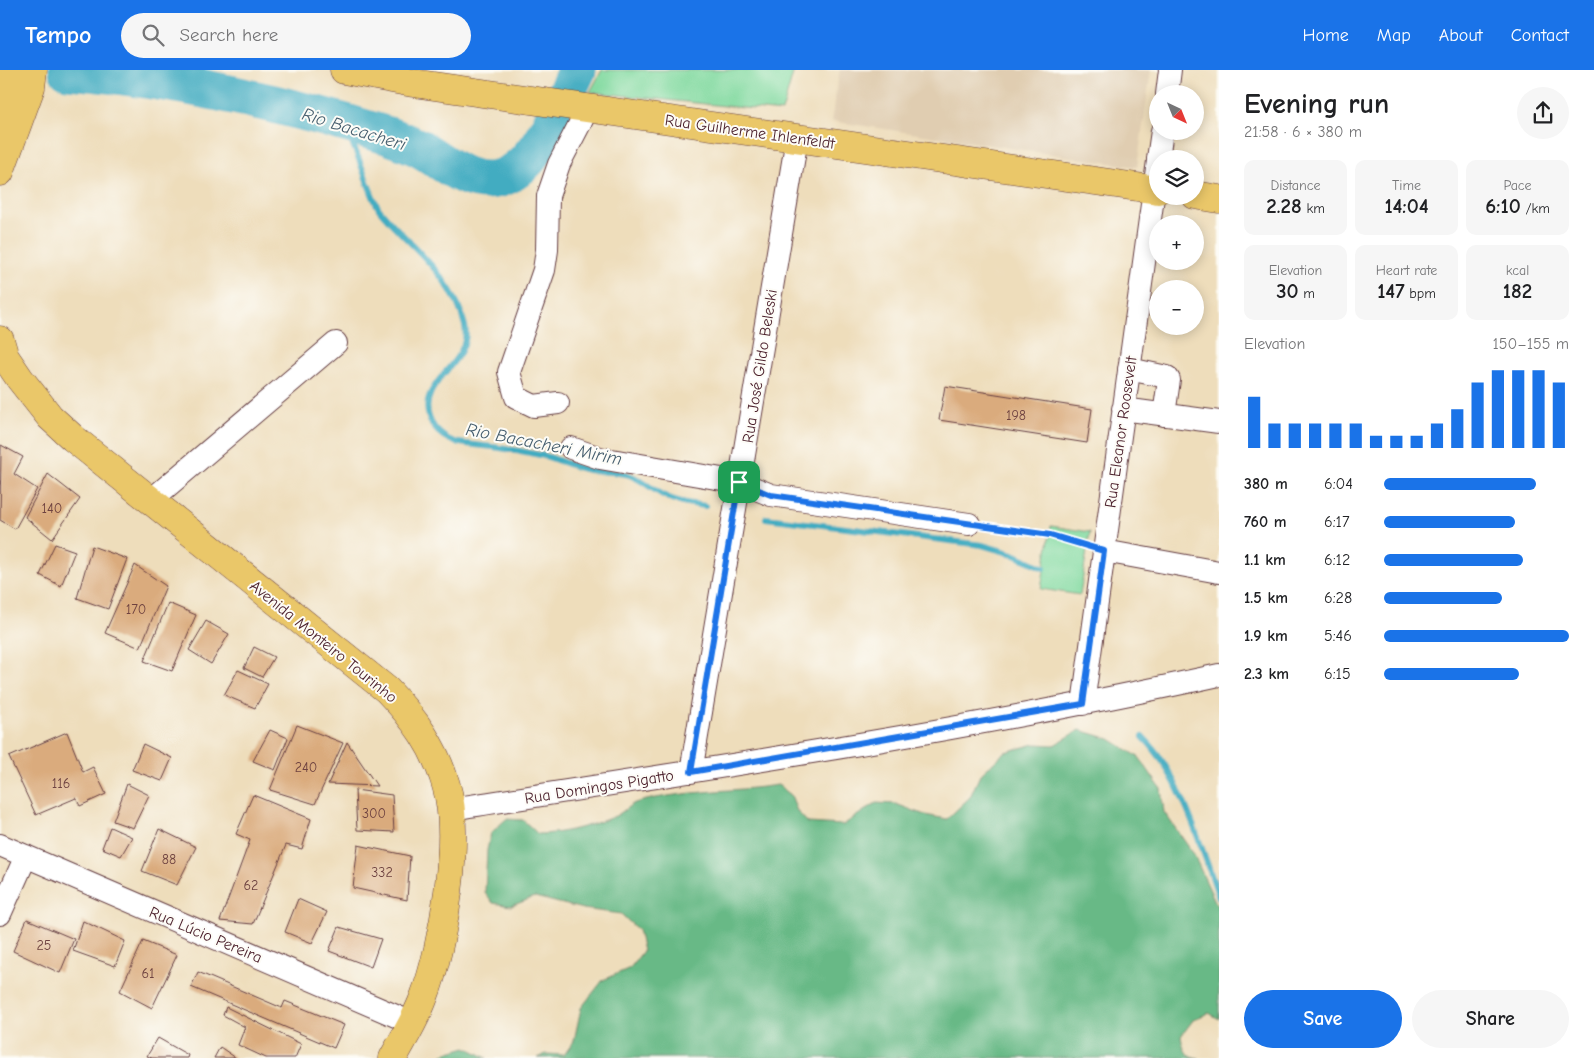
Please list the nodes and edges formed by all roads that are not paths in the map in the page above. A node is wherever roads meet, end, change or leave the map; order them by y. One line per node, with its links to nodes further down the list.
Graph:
1 (344, 70): 3 (main road, Rua Guilherme Ihlenfeldt)
2 (1170, 70): 5 (street)
3 (415, 76): 6 (main road, Rua Guilherme Ihlenfeldt)
4 (20, 78): 8 (main road)
5 (1168, 85)
6 (588, 108): 7 (main road, Rua Guilherme Ihlenfeldt); 16 (street)
7 (797, 138): 9 (main road, Rua Guilherme Ihlenfeldt); 21 (street, Rua José Gildo Beleski)
8 (0, 172)
9 (1149, 189)
10 (1204, 196): 11 (main road)
11 (1219, 199)
12 (1154, 205): 15 (street, Rua Eleanor Roosevelt)
13 (336, 343): 22 (street)
14 (2, 357): 22 (main road, Avenida Monteiro Tourinho)
15 (1129, 370): 17 (street, Rua Eleanor Roosevelt); 18 (street)
16 (558, 403)
17 (1124, 409): 18 (street); 24 (street, Rua Eleanor Roosevelt)
18 (1164, 414): 19 (street)
19 (1219, 422)
20 (571, 448): 21 (street)
21 (739, 482): 23 (street); 28 (street, Rua José Gildo Beleski)
22 (150, 500): 29 (main road, Avenida Monteiro Tourinho)
23 (969, 524)
24 (1104, 551): 25 (street); 27 (street, Rua Eleanor Roosevelt)
25 (1219, 572)
26 (1219, 675): 27 (street, Rua Domingos Pigatto)
27 (1083, 704): 28 (street, Rua Domingos Pigatto)
28 (691, 772): 29 (street, Rua Domingos Pigatto)
29 (451, 809): 33 (main road, Avenida Monteiro Tourinho)
30 (0, 844): 31 (street, Rua Lúcio Pereira)
31 (26, 856): 32 (street); 33 (street, Rua Lúcio Pereira)
32 (0, 914)
33 (412, 1023): 34 (main road, Avenida Monteiro Tourinho)
34 (393, 1058)

